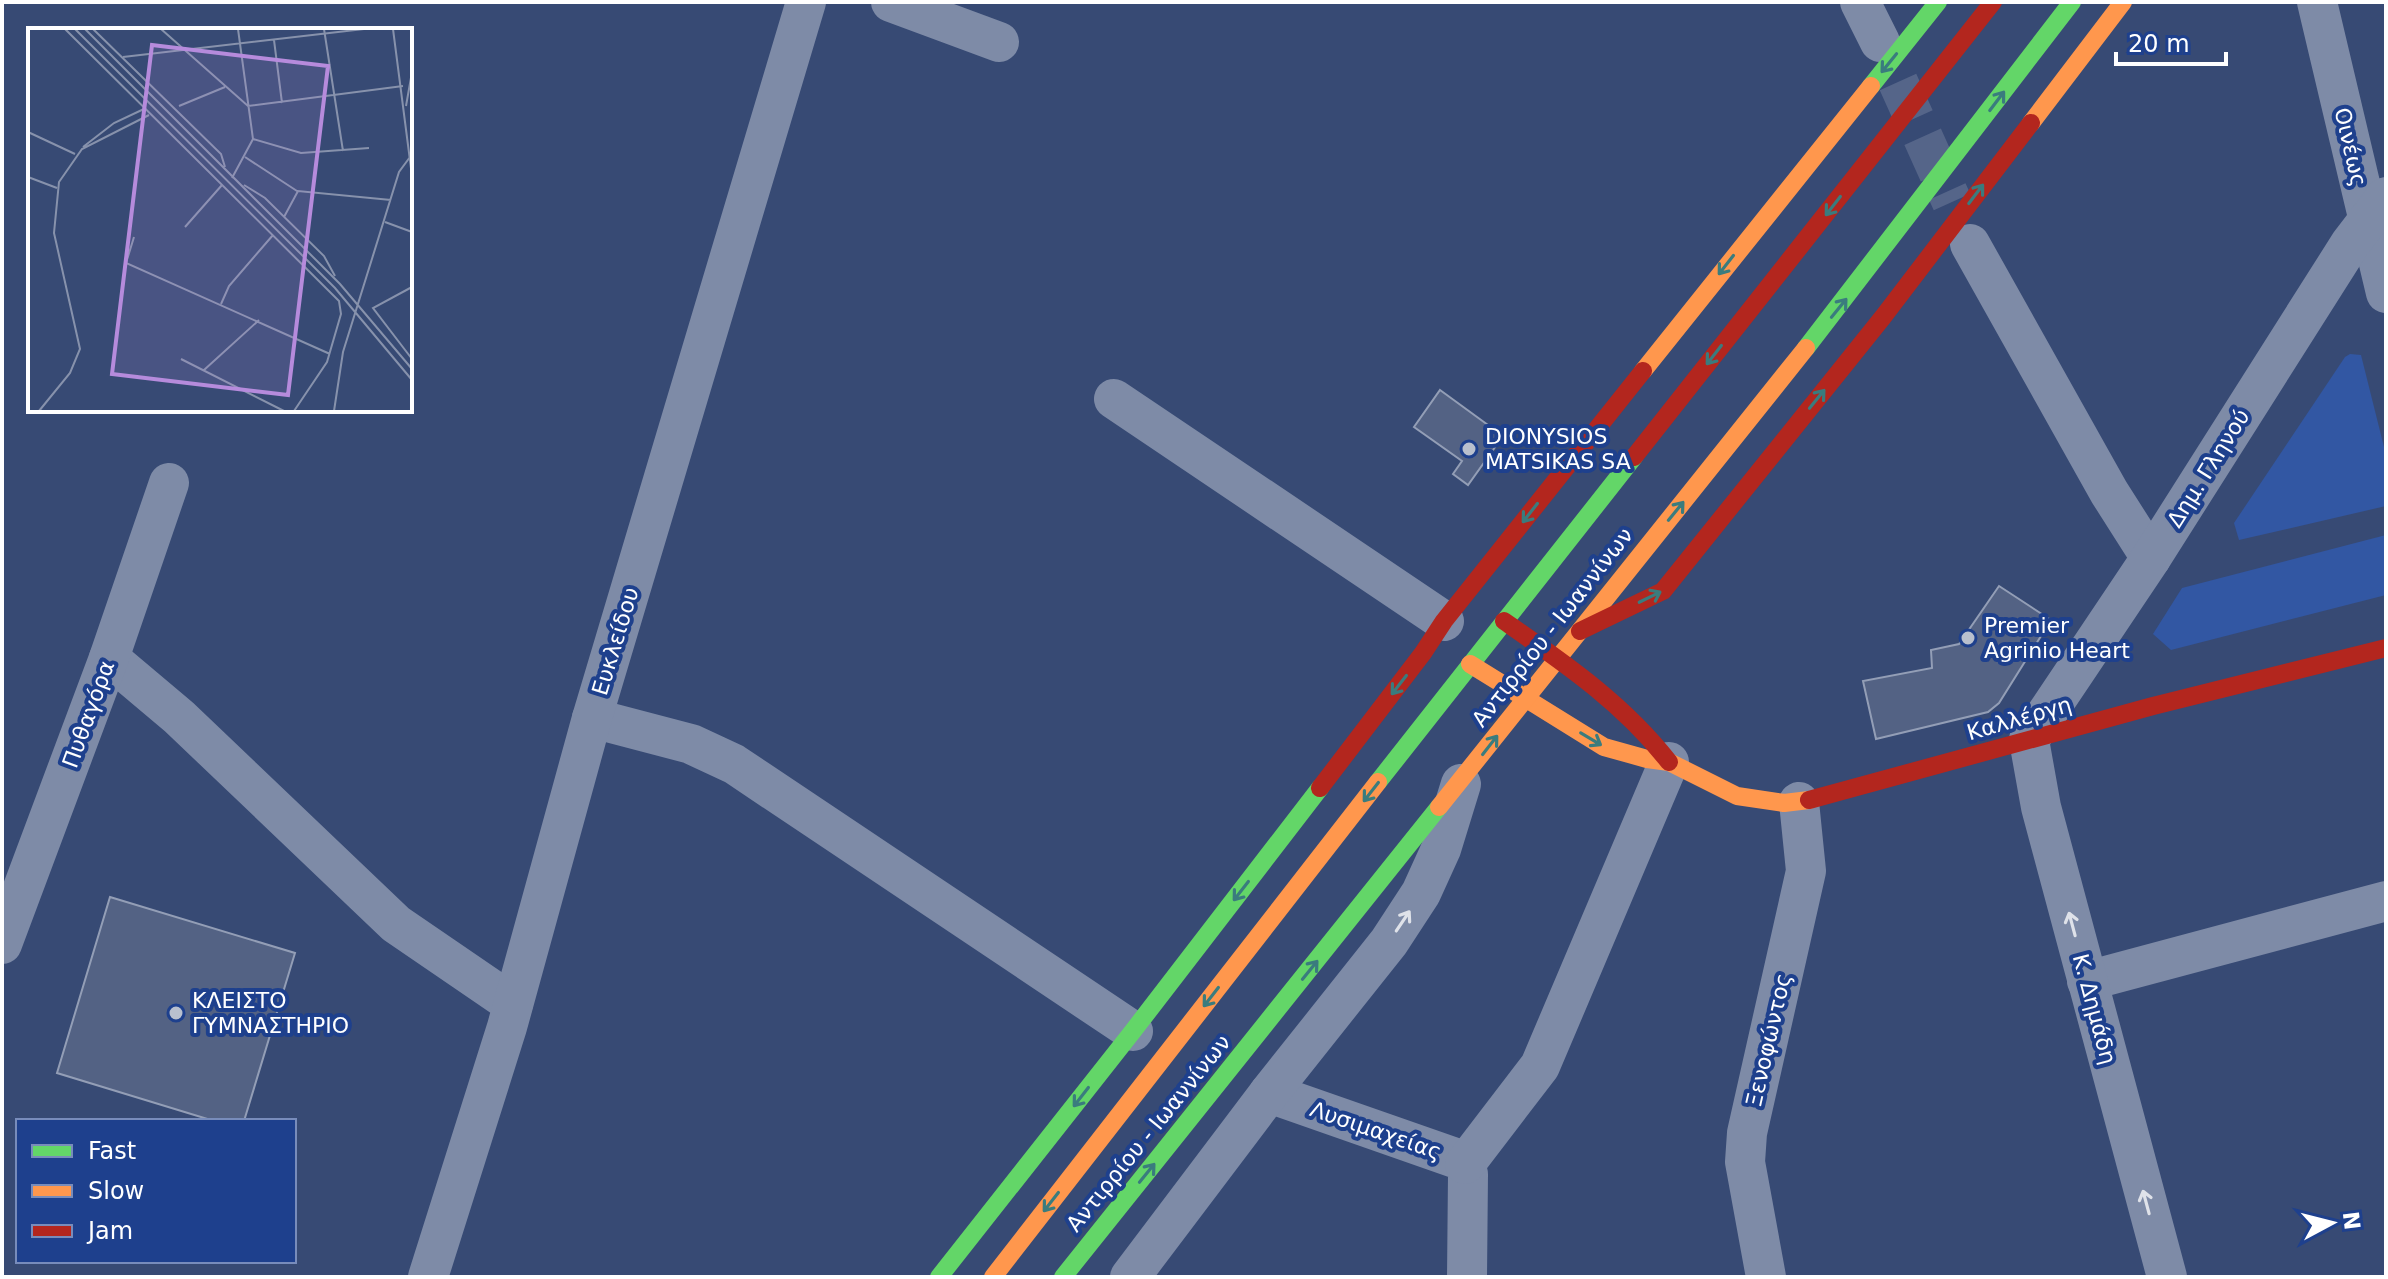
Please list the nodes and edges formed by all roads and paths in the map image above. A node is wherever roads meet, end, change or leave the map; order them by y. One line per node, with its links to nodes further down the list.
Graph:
1 (891, 2): 9 (street)
2 (1860, 2): 10 (street)
3 (1993, 2): 18 (main road, Αντιρρίου - Ιωαννίνων, one-way to 18)
4 (2072, 2): 19 (main road, Αντιρρίου - Ιωαννίνων, one-way to 4)
5 (2123, 2): 19 (main road, one-way to 5)
6 (2317, 2): 11 (street, Οινέως)
7 (806, 4): 25 (street, Ευκλείδου)
8 (1929, 7): 17 (main road, one-way to 17)
9 (999, 42)
10 (1880, 42)
11 (2377, 208): 13 (street, Οινέως); 16 (street, Δημ. Γληνού)
12 (1970, 244): 16 (street)
13 (2386, 293)
14 (1114, 399): 17 (street)
15 (169, 483): 21 (street, Πυθαγόρα)
16 (2151, 558): 26 (street, Δημ. Γληνού)
17 (1444, 621): 34 (main road, one-way to 34)
18 (1504, 621): 22 (main road, Καλλέργη); 23 (main road, Αντιρρίου - Ιωαννίνων)
19 (1580, 631): 22 (main road, Αντιρρίου - Ιωαννίνων)
20 (2386, 648): 26 (main road, Καλλέργη)
21 (109, 658): 31 (street, Πυθαγόρα); 33 (street)
22 (1557, 659): 24 (main road, Αντιρρίου - Ιωαννίνων); 27 (main road, Καλλέργη)
23 (1470, 664): 24 (main road, Καλλέργη); 39 (main road, Αντιρρίου - Ιωαννίνων, one-way to 39)
24 (1524, 700): 27 (main road, Καλλέργη, one-way to 27); 28 (main road, Αντιρρίου - Ιωαννίνων, one-way to 24)
25 (592, 718): 33 (street, Ευκλείδου); 34 (street)
26 (2029, 740): 29 (main road, Καλλέργη); 32 (street, Κ. Δημάδη, one-way to 26)
27 (1669, 762): 29 (main road, Καλλέργη); 36 (street)
28 (1462, 781): 35 (street, one-way to 28); 40 (main road, Αντιρρίου - Ιωαννίνων, one-way to 28)
29 (1799, 802): 43 (street, Ξενοφώντος)
30 (2386, 901): 32 (street)
31 (2, 944)
32 (2087, 981): 44 (street, Κ. Δημάδη, one-way to 32)
33 (513, 1004): 37 (street, Ευκλείδου)
34 (1133, 1031): 38 (main road, one-way to 38)
35 (1269, 1093): 36 (street, Λυσιμαχείας); 41 (street)
36 (1465, 1164): 42 (street, Λυσιμαχείας)
37 (428, 1277)
38 (939, 1277)
39 (993, 1277)
40 (1063, 1277)
41 (1130, 1277)
42 (1467, 1277)
43 (1766, 1277)
44 (2167, 1277)

